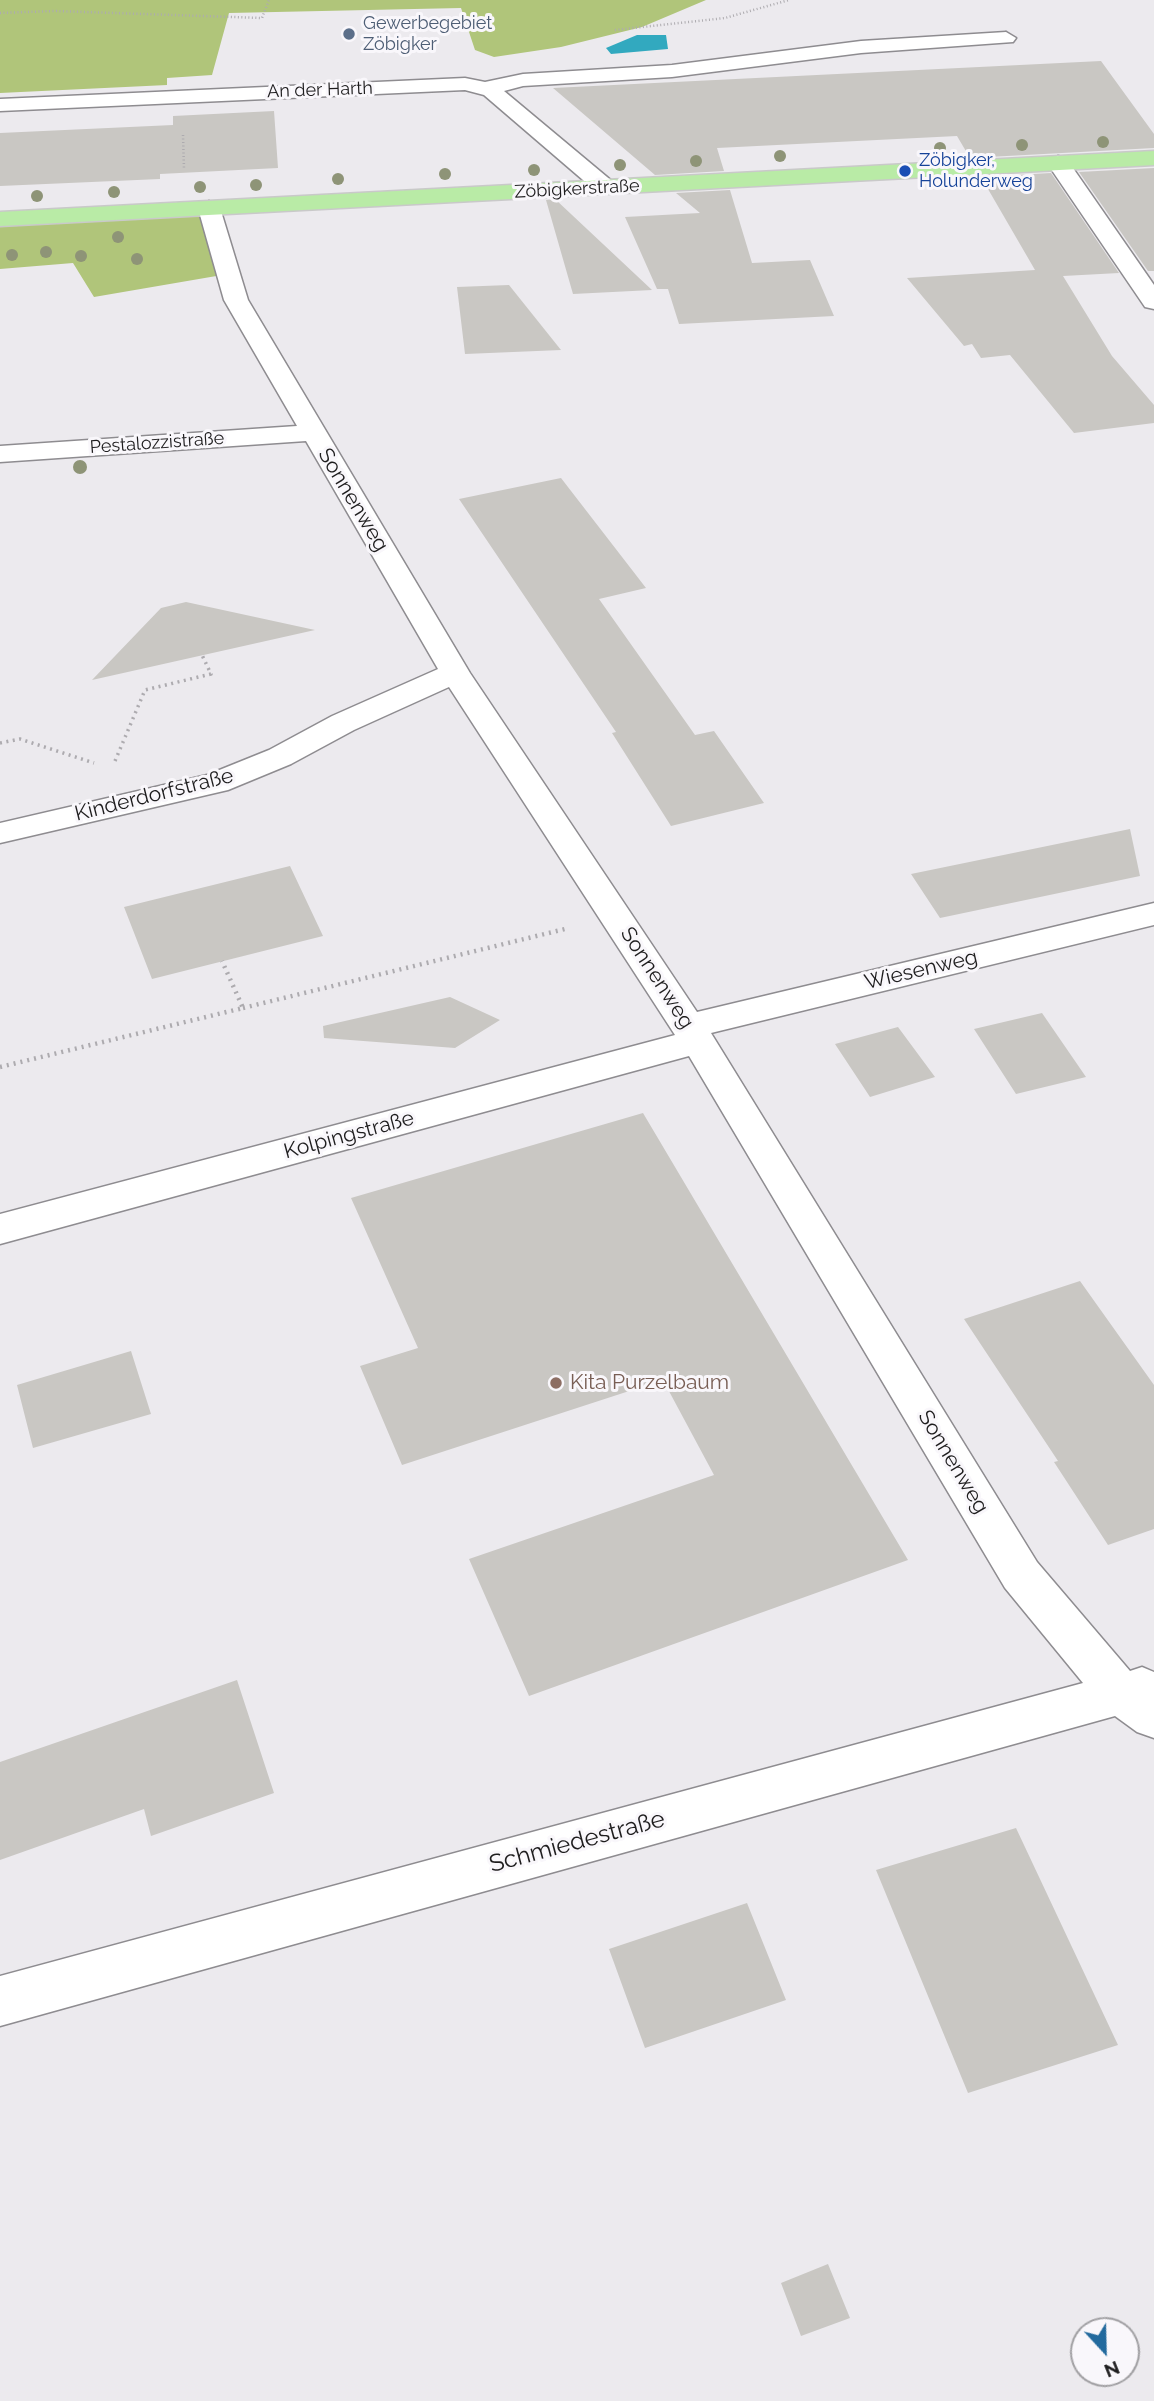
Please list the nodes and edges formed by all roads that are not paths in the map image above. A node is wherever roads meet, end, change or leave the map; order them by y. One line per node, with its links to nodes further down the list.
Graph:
1 (1006, 38): 2 (street)
2 (484, 89): 3 (street, An der Harth); 6 (street, An der Harth)
3 (0, 105)
4 (1154, 158): 5 (main road, Zöbigkerstraße)
5 (1058, 163): 6 (main road, Zöbigkerstraße); 9 (street)
6 (605, 187): 7 (main road, Zöbigkerstraße)
7 (209, 208): 8 (main road, Zöbigkerstraße); 10 (street, Sonnenweg)
8 (0, 219)
9 (1154, 302)
10 (314, 433): 11 (street, Pestalozzistraße); 12 (street, Sonnenweg)
11 (0, 454)
12 (455, 673): 13 (street, Kinderdorfstraße); 15 (street, Sonnenweg)
13 (0, 833)
14 (1154, 914): 15 (street, Wiesenweg)
15 (693, 1033): 16 (street, Kolpingstraße); 17 (street, Sonnenweg)
16 (0, 1229)
17 (1143, 1698): 18 (street, Schmiedestraße)
18 (0, 2001)

